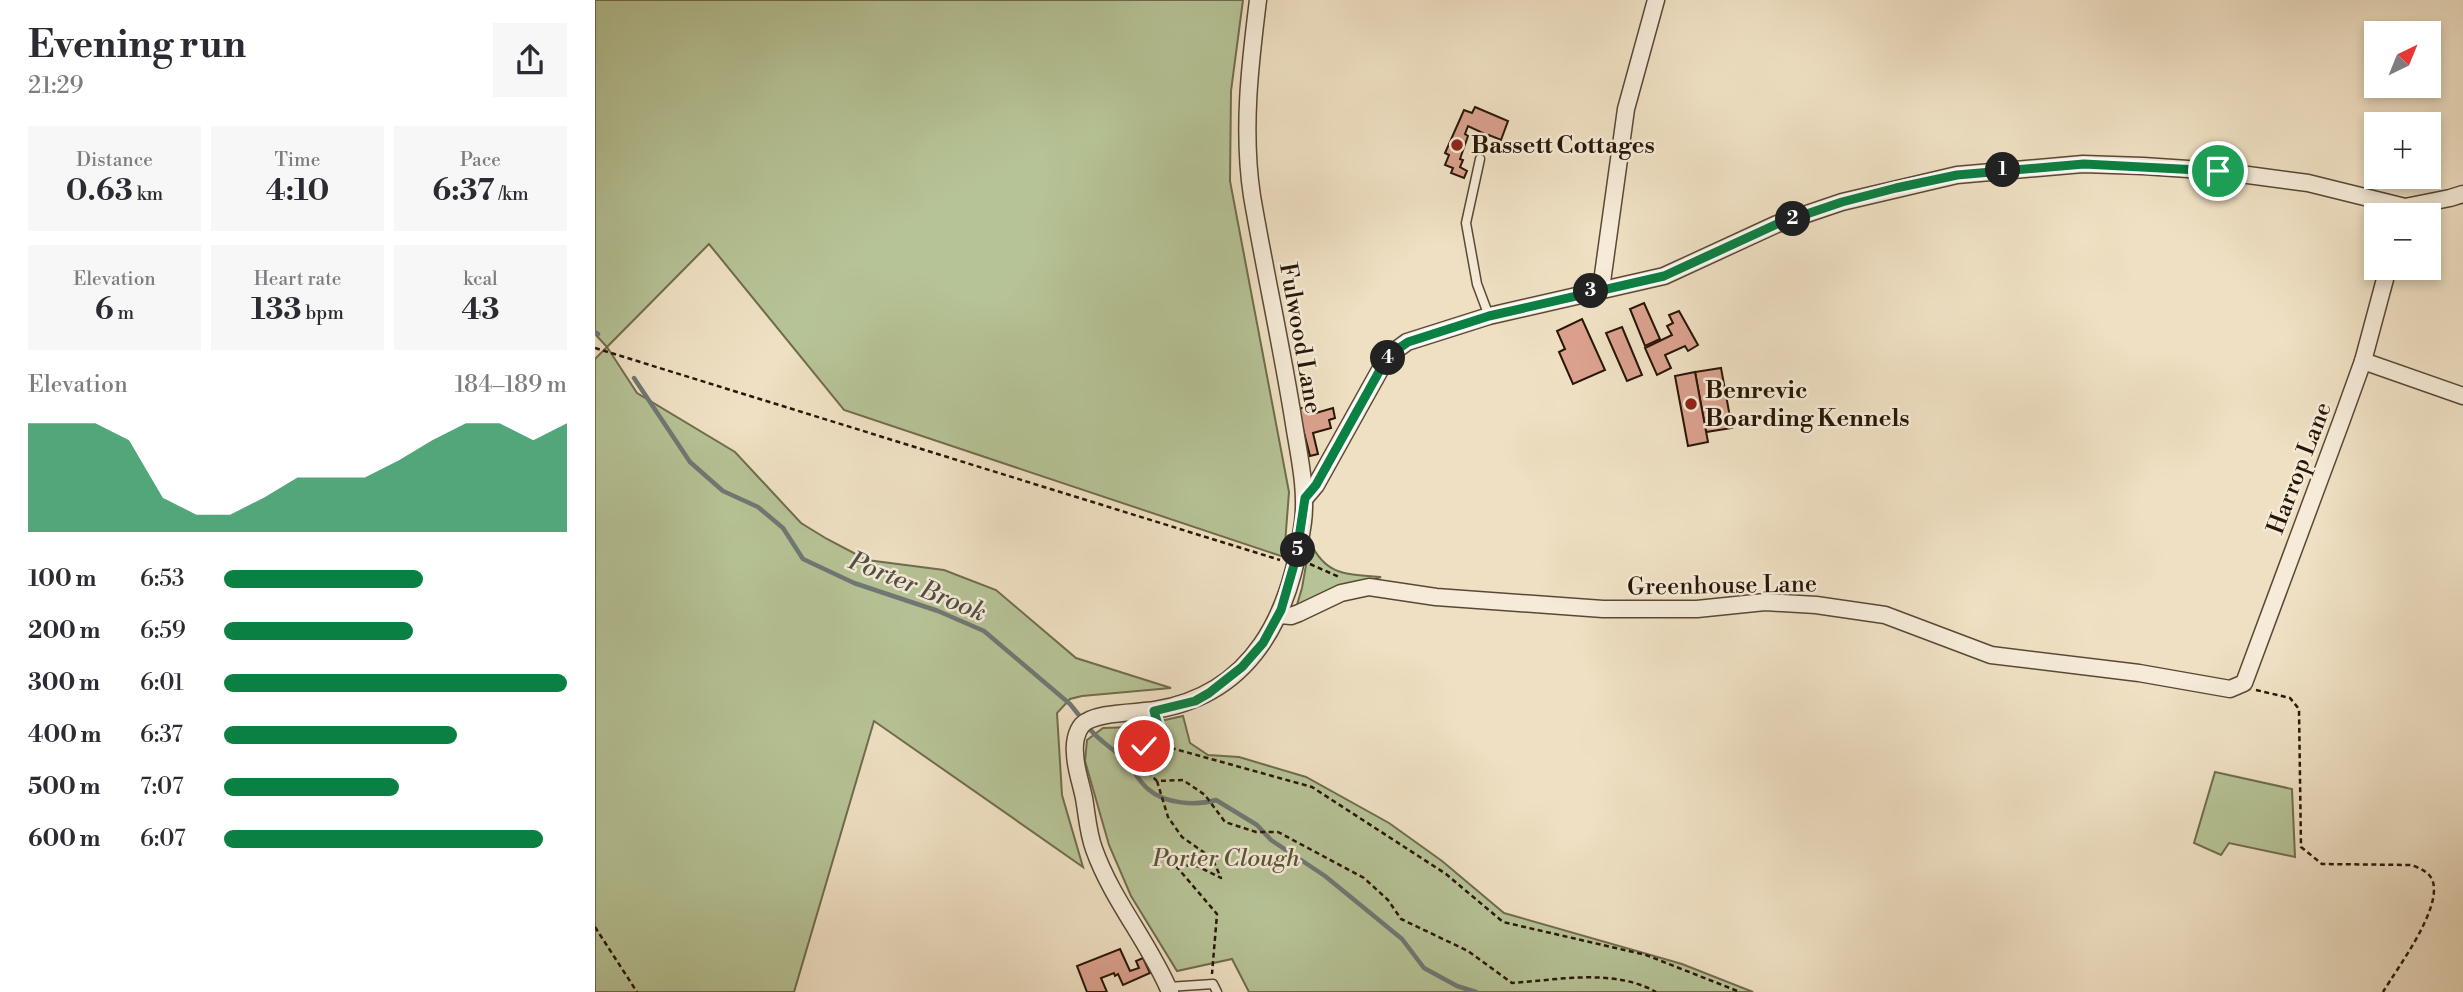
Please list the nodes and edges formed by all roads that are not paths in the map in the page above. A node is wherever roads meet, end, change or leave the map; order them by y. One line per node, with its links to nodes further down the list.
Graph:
1 (1258, 0): 12 (street, Fulwood Lane)
2 (1656, 0): 8 (street)
3 (1480, 159): 9 (lane)
4 (2463, 194): 6 (street)
5 (2377, 203): 8 (street)
6 (2432, 203)
7 (2385, 280): 10 (street, Harrop Lane)
8 (1601, 289): 9 (street)
9 (1489, 316): 12 (street)
10 (2363, 361): 11 (street); 14 (street, Harrop Lane)
11 (2463, 396)
12 (1305, 498): 13 (street, Fulwood Lane)
13 (1279, 615): 14 (street, Greenhouse Lane); 16 (street, Fulwood Lane)
14 (2244, 683)
15 (1215, 988): 16 (lane)
16 (1169, 989)

